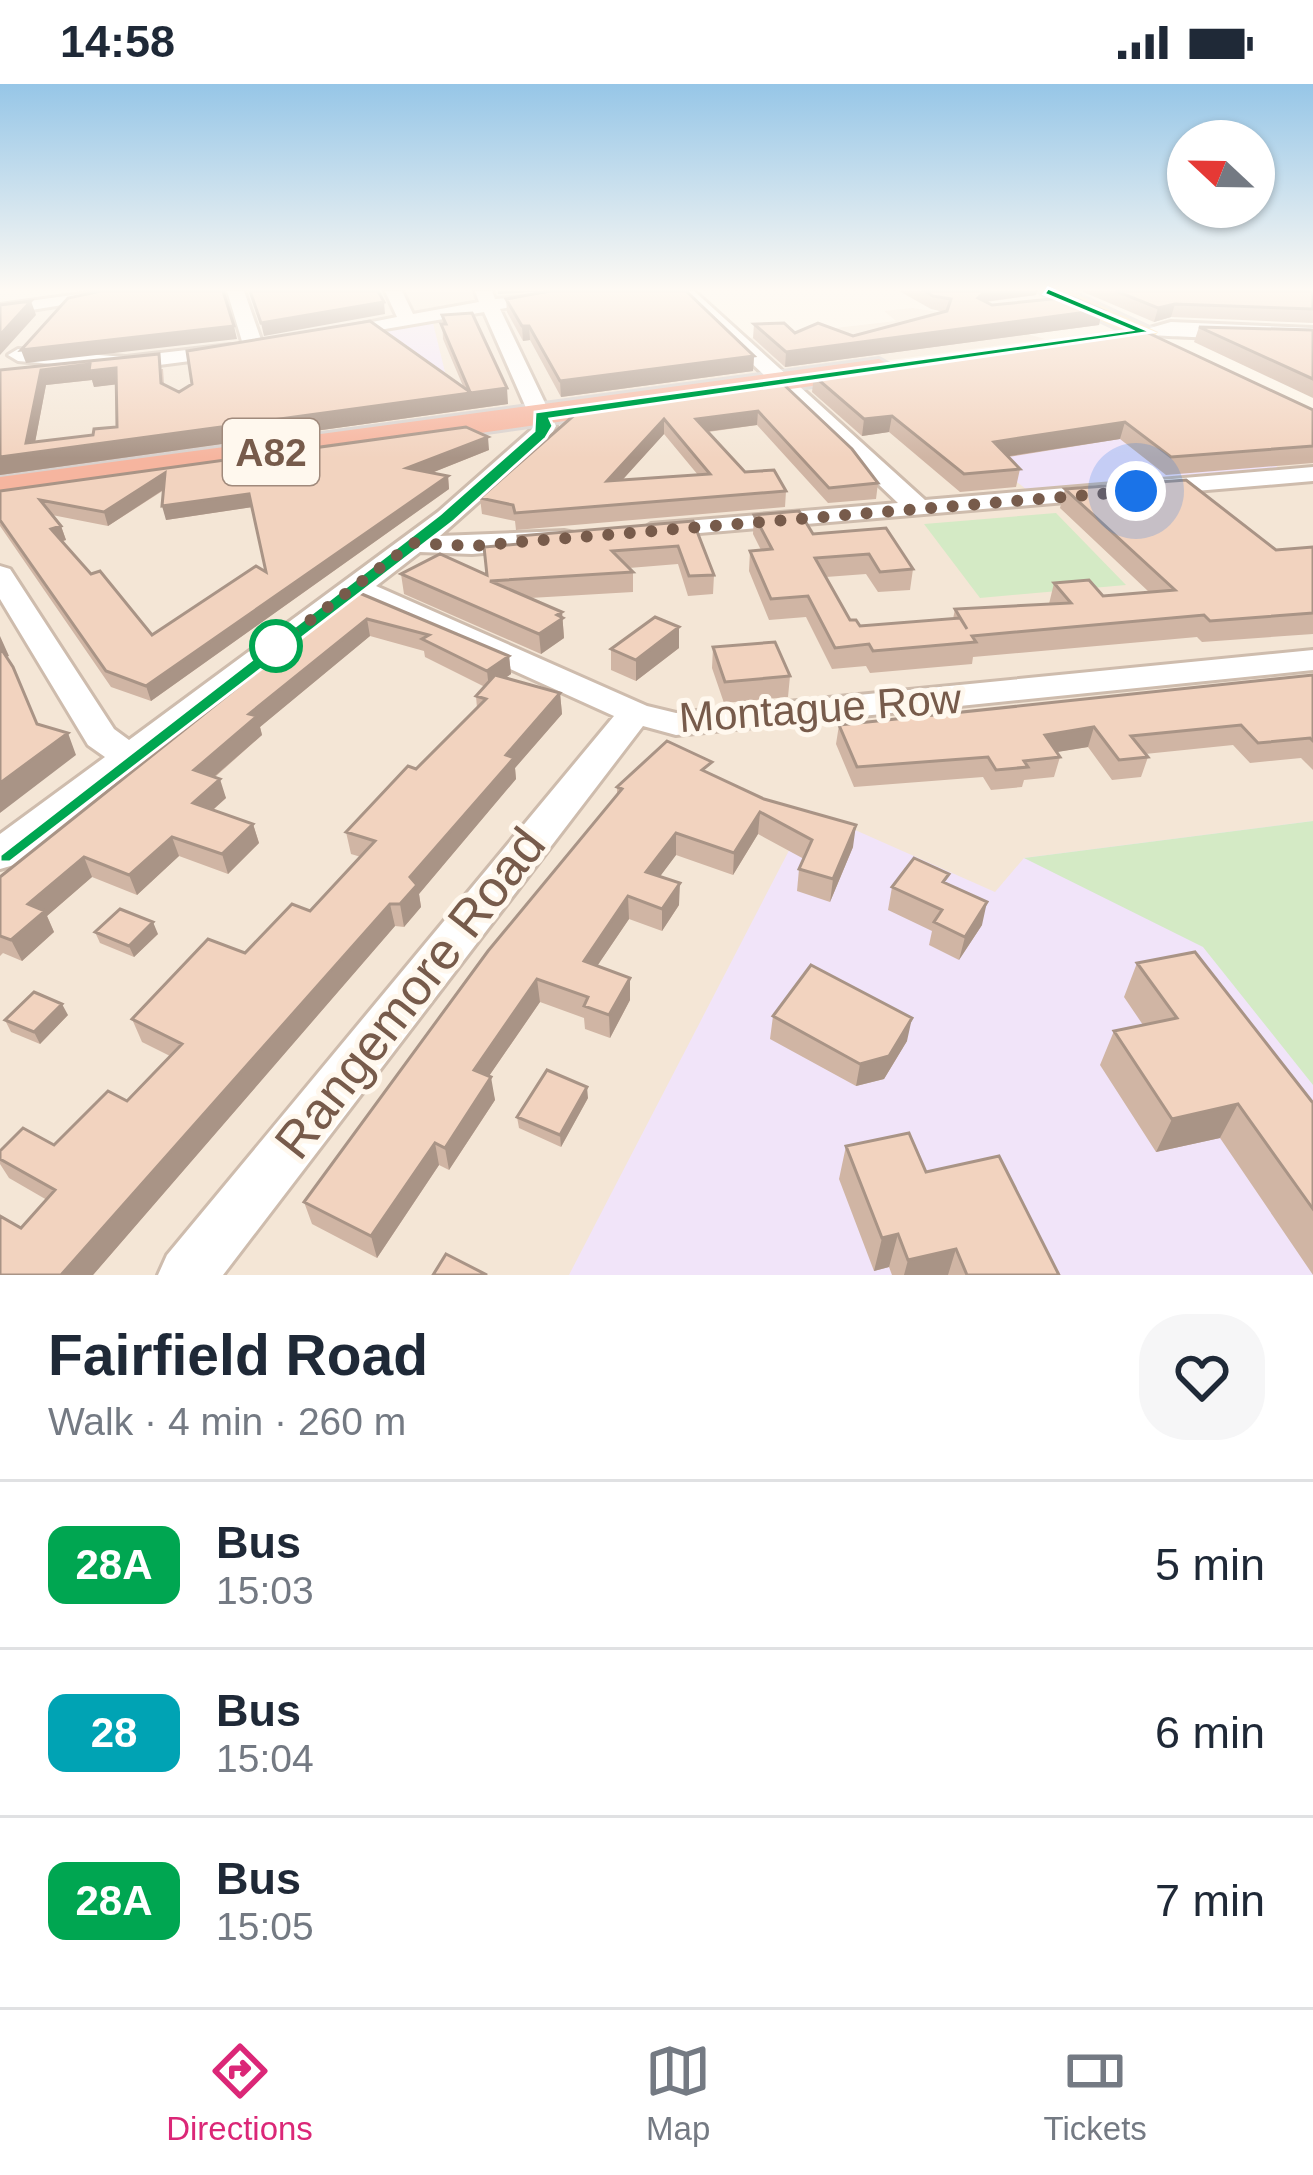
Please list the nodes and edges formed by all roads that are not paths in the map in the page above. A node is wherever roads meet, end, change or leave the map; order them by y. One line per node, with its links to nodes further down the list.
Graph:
1 (25, 347): 11 (street)
2 (64, 347): 8 (street)
3 (261, 347): 8 (street)
4 (509, 347): 13 (street)
5 (744, 347): 12 (street)
6 (861, 347): 9 (street)
7 (1174, 347): 10 (highway)
8 (125, 363): 11 (street)
9 (902, 365): 12 (highway, A82)
10 (1213, 366)
11 (0, 376)
12 (782, 382): 13 (highway, A82); 16 (street)
13 (541, 415): 15 (highway, A82); 17 (street)
14 (1313, 474): 16 (street)
15 (0, 489)
16 (921, 510): 17 (street)
17 (413, 543): 19 (street)
18 (0, 575): 22 (street)
19 (354, 587): 21 (street, Montague Row); 22 (street)
20 (1313, 660): 21 (street, Montague Row)
21 (635, 713): 24 (street, Rangemore Road)
22 (129, 758): 23 (street)
23 (0, 855)
24 (187, 1275)

